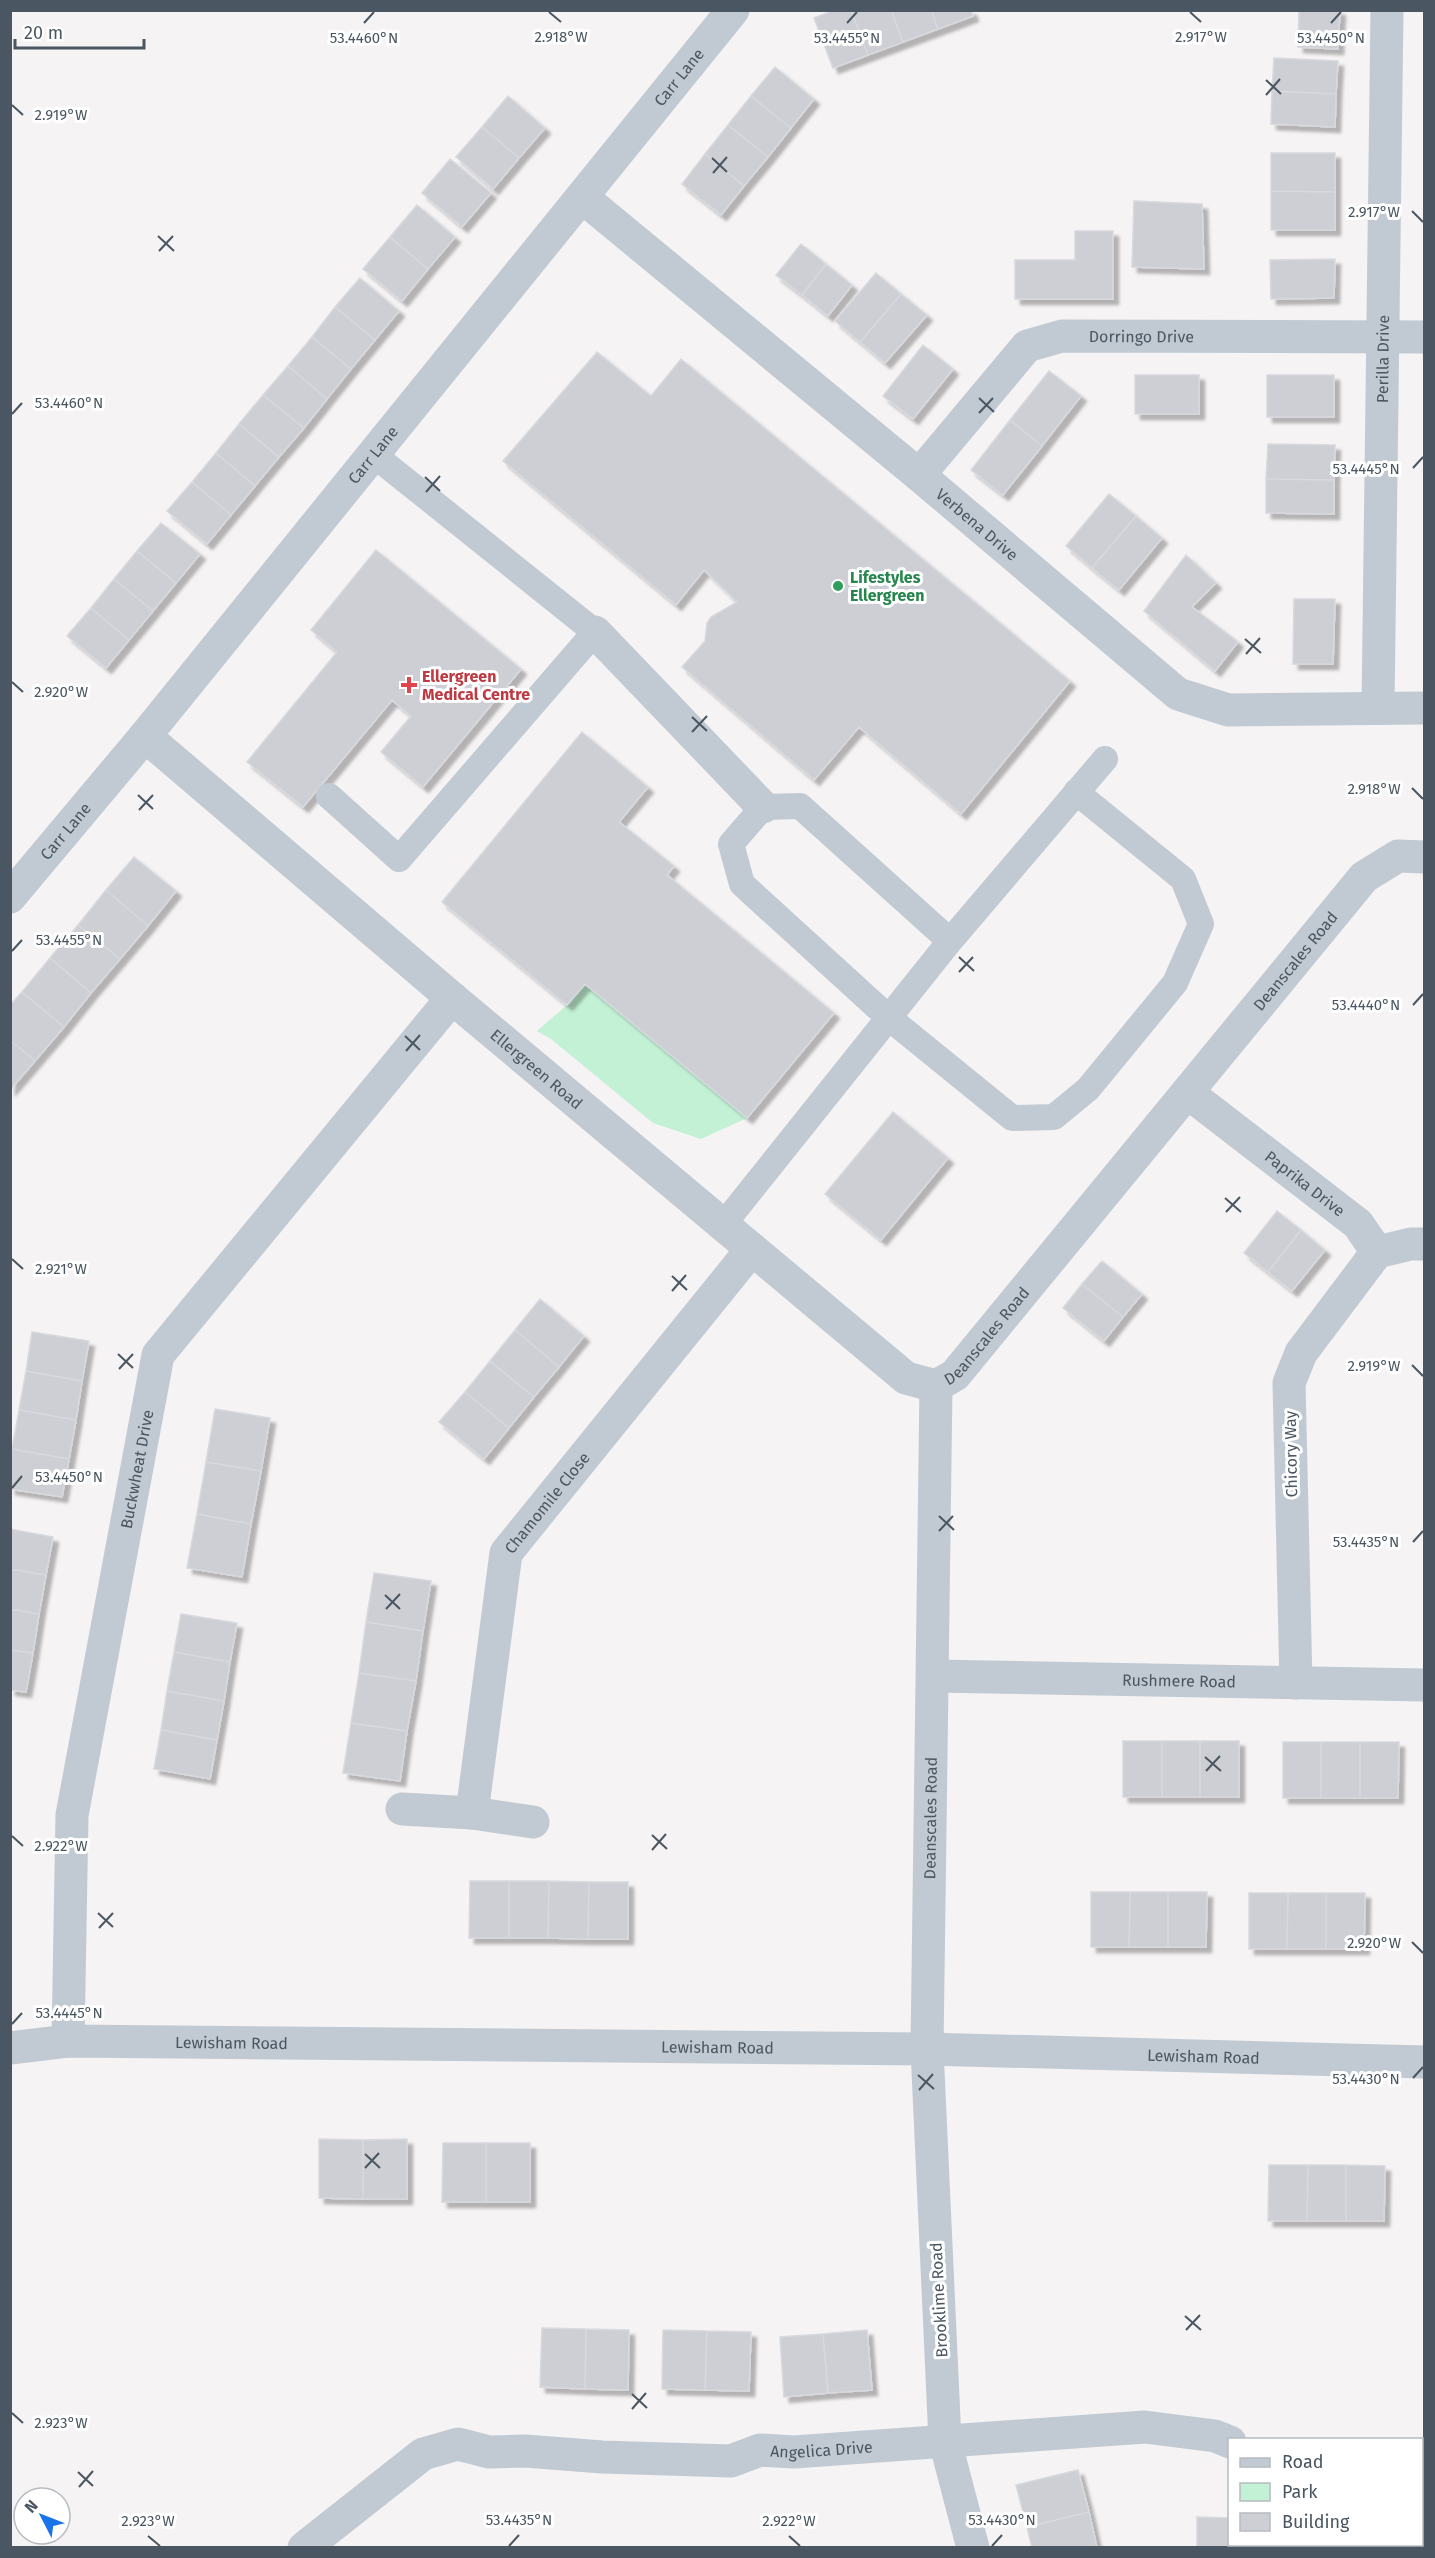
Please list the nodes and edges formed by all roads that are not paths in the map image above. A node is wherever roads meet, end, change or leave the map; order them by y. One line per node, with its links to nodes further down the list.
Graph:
1 (733, 10): 3 (street, Carr Lane)
2 (1387, 10): 4 (street, Perilla Drive)
3 (582, 197): 6 (street, Carr Lane); 7 (street, Verbena Drive)
4 (1383, 335): 5 (street, Dorringo Drive); 7 (street, Dorringo Drive); 9 (street, Perilla Drive)
5 (1425, 337)
6 (374, 455): 8 (lane); 11 (street, Carr Lane)
7 (919, 475): 9 (street, Verbena Drive)
8 (595, 632): 14 (lane); 15 (street)
9 (1378, 707): 10 (street, Verbena Drive)
10 (1425, 708)
11 (145, 736): 17 (street, Carr Lane); 19 (street, Ellergreen Road)
12 (1105, 759): 13 (lane)
13 (1076, 792): 18 (lane); 20 (lane)
14 (329, 796)
15 (763, 807): 18 (lane); 20 (lane)
16 (1425, 857): 21 (street, Deanscales Road)
17 (10, 897)
18 (950, 940): 20 (lane)
19 (452, 998): 22 (street, Ellergreen Road); 33 (street, Buckwheat Drive)
20 (889, 1018): 22 (lane)
21 (1188, 1093): 25 (street, Paprika Drive); 26 (street, Deanscales Road)
22 (723, 1225): 24 (street, Ellergreen Road)
23 (1425, 1244): 25 (street)
24 (752, 1249): 26 (street, Ellergreen Road); 31 (street, Chamomile Close)
25 (1377, 1252): 28 (street, Chicory Way)
26 (936, 1386): 27 (street, Deanscales Road)
27 (933, 1676): 28 (street, Rushmere Road); 35 (street, Deanscales Road)
28 (1296, 1683): 29 (street, Rushmere Road)
29 (1425, 1685)
30 (402, 1809): 31 (street)
31 (472, 1813): 32 (street)
32 (533, 1821)
33 (68, 2041): 34 (street, Lewisham Road); 35 (street, Lewisham Road)
34 (10, 2048)
35 (927, 2049): 36 (street, Lewisham Road); 37 (street, Brooklime Road)
36 (1425, 2062)
37 (945, 2441): 38 (street, Angelica Drive); 39 (street, Angelica Drive); 40 (street, Brooklime Road)
38 (1228, 2441)
39 (304, 2547)
40 (973, 2547)

